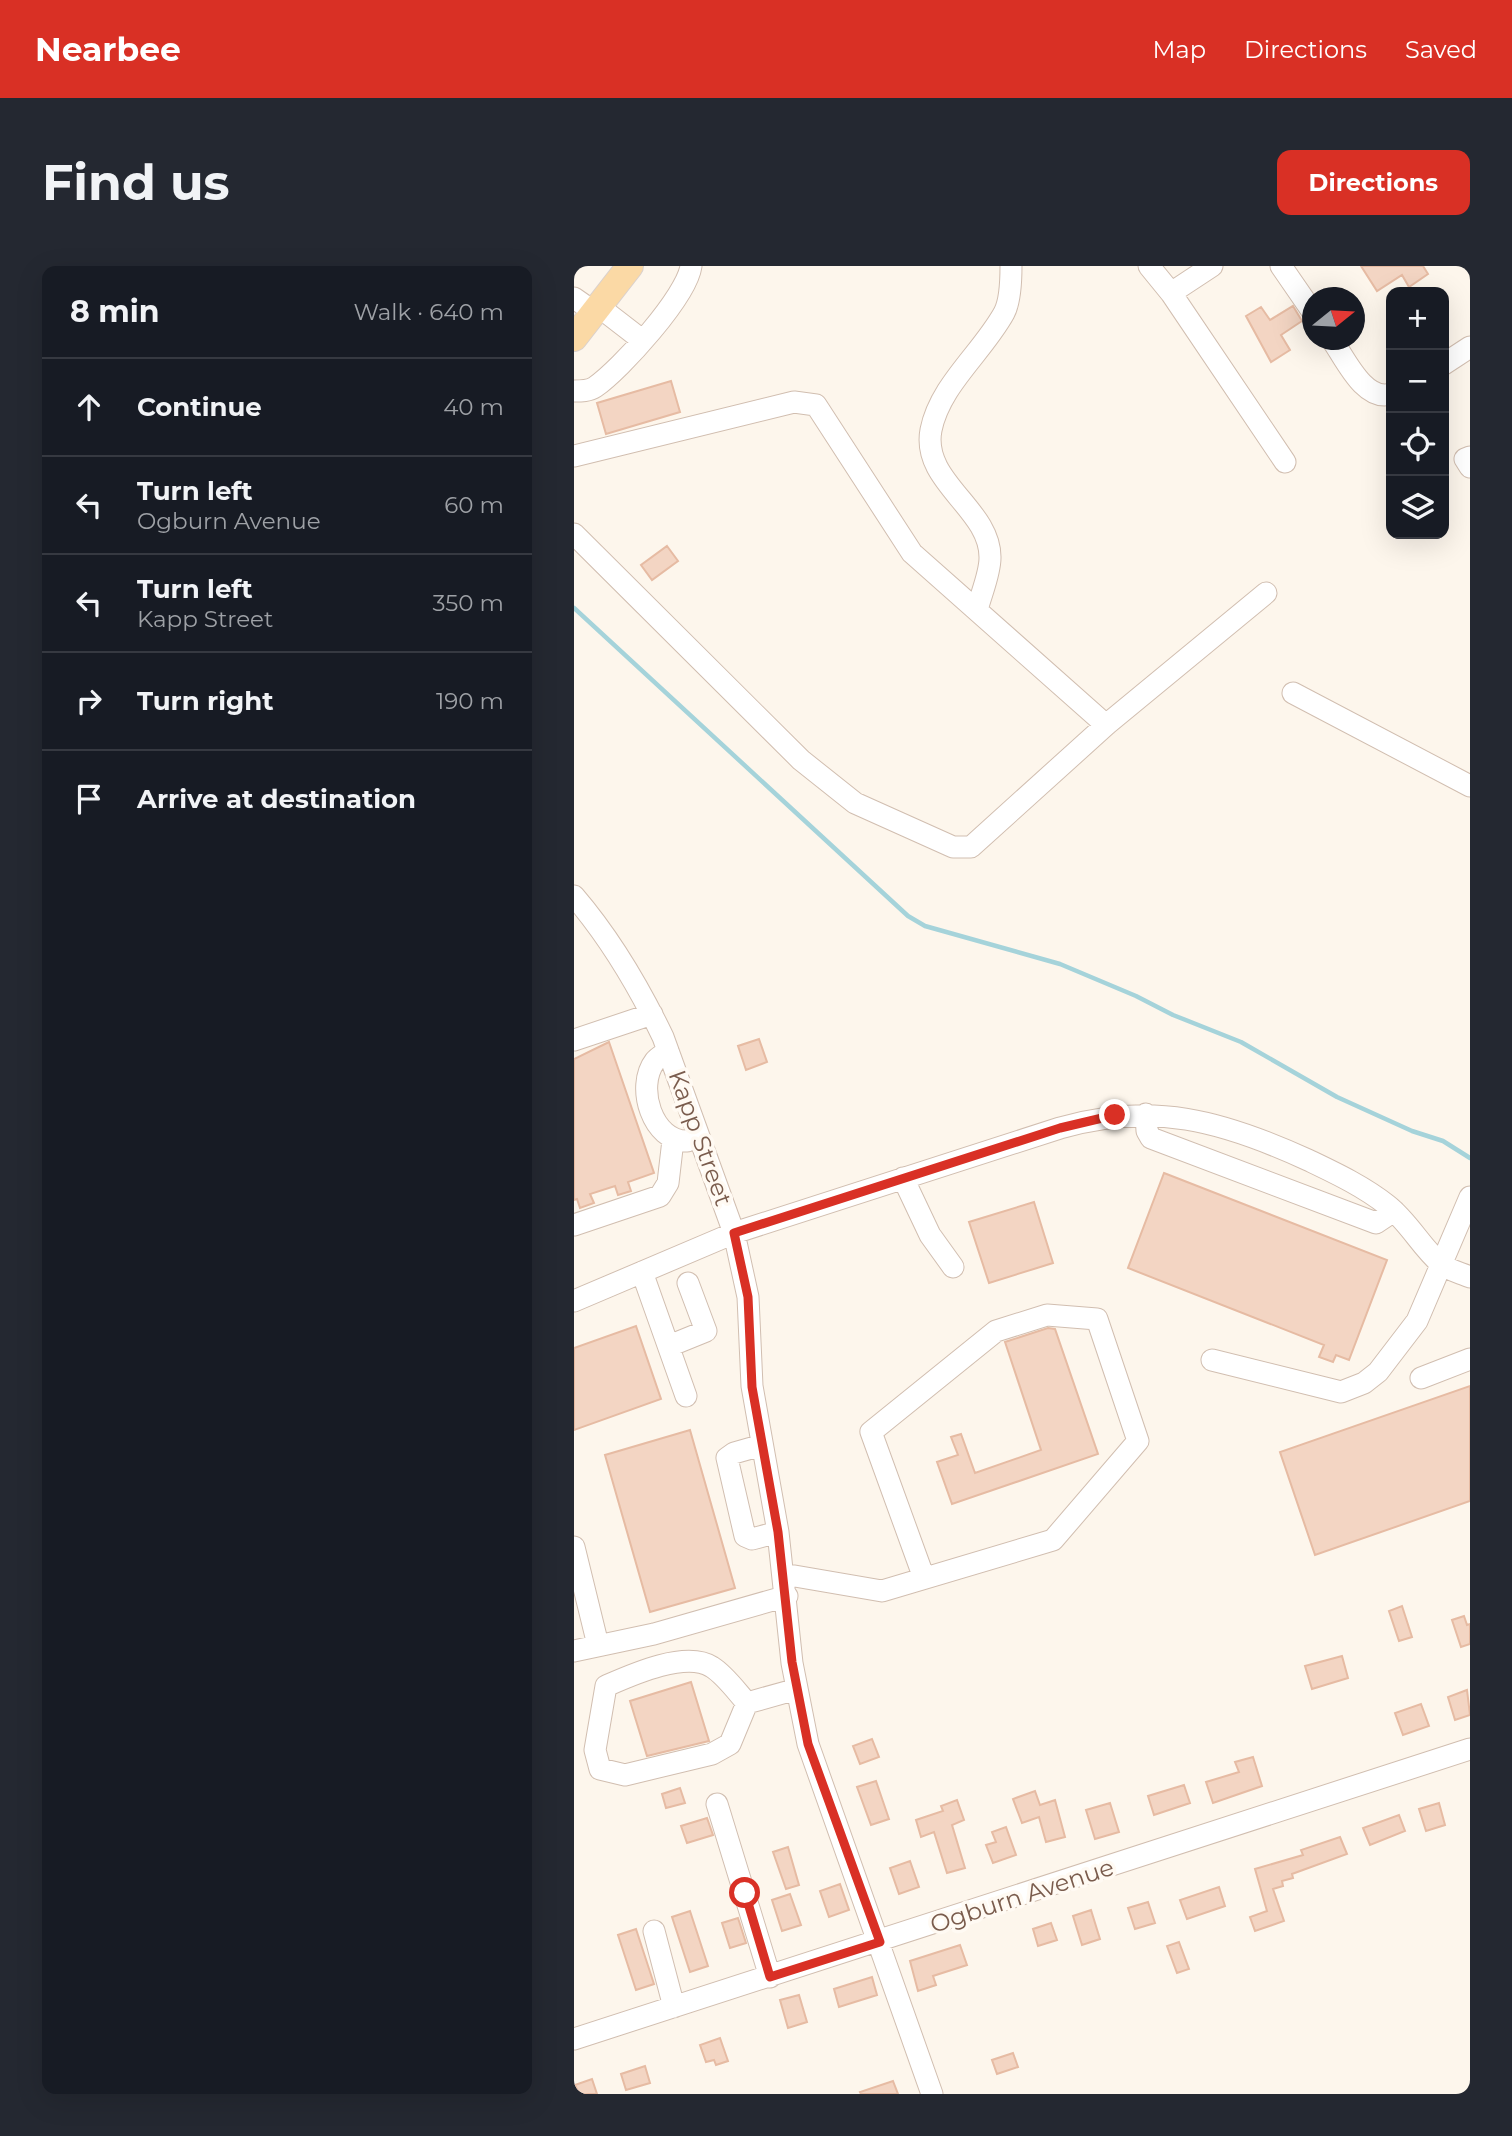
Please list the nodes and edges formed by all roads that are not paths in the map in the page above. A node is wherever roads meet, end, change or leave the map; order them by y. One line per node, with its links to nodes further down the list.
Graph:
1 (630, 266): 9 (main road)
2 (691, 266): 11 (street)
3 (1011, 266): 23 (street)
4 (1149, 266): 7 (street)
5 (1212, 266): 7 (street)
6 (1281, 266): 8 (street)
7 (1171, 293): 19 (street)
8 (1302, 297)
9 (589, 305): 10 (main road); 11 (street)
10 (574, 338)
11 (642, 340): 15 (street)
12 (1470, 347): 14 (street)
13 (1339, 350): 16 (street)
14 (1449, 361)
15 (574, 391)
16 (1386, 395)
17 (574, 456): 23 (street)
18 (1470, 457): 20 (street)
19 (1285, 462)
20 (1470, 467)
21 (574, 534): 25 (street)
22 (1266, 593): 25 (street)
23 (977, 610): 25 (street)
24 (1293, 693): 26 (street)
25 (1106, 725)
26 (1470, 786)
27 (574, 896): 28 (street, Kapp Street)
28 (652, 1014): 29 (street); 30 (street, Kapp Street)
29 (574, 1040)
30 (668, 1051): 32 (street, Kapp Street); 33 (street)
31 (1146, 1114): 34 (street); 36 (street); 36 (street)
32 (700, 1139): 33 (street); 38 (street, Kapp Street)
33 (673, 1140): 37 (street)
34 (903, 1178): 38 (street); 40 (street)
35 (1470, 1197): 39 (street)
36 (1394, 1211): 39 (street)
37 (574, 1225)
38 (734, 1233): 41 (street); 50 (street, Kapp Street)
39 (1441, 1265): 42 (street); 47 (street)
40 (953, 1267)
41 (642, 1272): 44 (street); 45 (street)
42 (1470, 1277)
43 (688, 1283): 45 (street)
44 (574, 1301)
45 (668, 1346): 49 (street)
46 (1470, 1359): 48 (street)
47 (1212, 1360)
48 (1421, 1378)
49 (686, 1395)
50 (762, 1445): 51 (street, Kapp Street); 51 (street)
51 (778, 1532): 53 (street, Kapp Street)
52 (574, 1547): 56 (street)
53 (783, 1574): 54 (street); 55 (street, Kapp Street)
54 (924, 1578): 54 (street)
55 (787, 1596): 56 (street); 58 (street, Kapp Street)
56 (598, 1645): 57 (street)
57 (574, 1651)
58 (797, 1689): 59 (street); 63 (street, Kapp Street)
59 (747, 1703): 59 (street)
60 (1470, 1749): 63 (street, Ogburn Avenue)
61 (717, 1804): 64 (street)
62 (654, 1931): 65 (street)
63 (880, 1942): 64 (street, Ogburn Avenue); 67 (street, Kapp Street)
64 (770, 1977): 65 (street, Ogburn Avenue)
65 (674, 2007): 66 (street, Ogburn Avenue)
66 (574, 2039)
67 (932, 2094)

